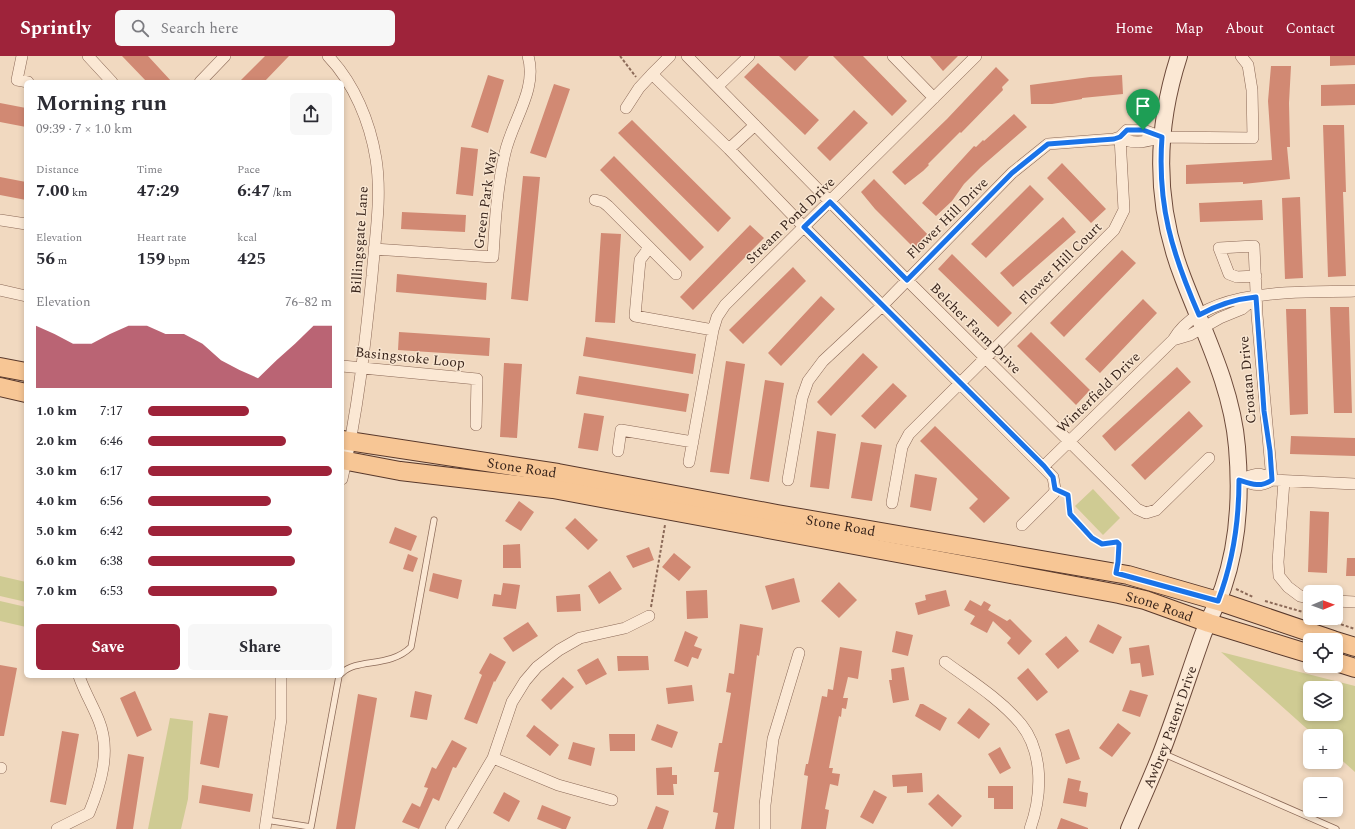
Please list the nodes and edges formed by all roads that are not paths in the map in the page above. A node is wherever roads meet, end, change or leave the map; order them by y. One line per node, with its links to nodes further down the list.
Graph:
1 (22, 56): 16 (street)
2 (88, 56): 14 (street)
3 (225, 56): 15 (street)
4 (328, 56): 30 (street, Billingsgate Lane)
5 (528, 56): 30 (street, Green Park Way)
6 (670, 56): 13 (street)
7 (687, 56): 17 (street, Belcher Farm Drive)
8 (749, 56): 17 (street)
9 (893, 56): 18 (street)
10 (976, 56): 18 (street, Stream Pond Drive)
11 (1180, 56): 22 (street, Awbrey Patent Drive)
12 (1241, 56): 22 (street, Flower Hill Drive)
13 (652, 74): 19 (street); 23 (street)
14 (110, 80)
15 (202, 80)
16 (24, 81)
17 (718, 86): 20 (street, Belcher Farm Drive)
18 (934, 98): 25 (street, Stream Pond Drive)
19 (626, 108)
20 (755, 125): 23 (street); 25 (street, Belcher Farm Drive)
21 (1120, 137): 22 (street, Flower Hill Drive); 33 (street, Flower Hill Drive); 41 (street, Flower Hill Court)
22 (1162, 137): 39 (street, Awbrey Patent Drive)
23 (729, 149): 28 (street)
24 (595, 200): 29 (street)
25 (830, 202): 28 (street, Stream Pond Drive); 33 (street, Belcher Farm Drive)
26 (0, 220): 27 (street)
27 (24, 224)
28 (804, 227): 38 (street); 40 (street, Stream Pond Drive)
29 (649, 248): 31 (street); 40 (street)
30 (374, 249): 44 (street, Billingsgate Lane)
31 (676, 274)
32 (1256, 276): 37 (street, Croatan Drive)
33 (907, 280): 38 (street, Flower Hill Drive); 41 (street, Belcher Farm Drive)
34 (0, 290): 36 (street)
35 (1355, 291): 37 (street)
36 (24, 296)
37 (1256, 297): 39 (street, Winterfield Drive); 60 (street, Croatan Drive)
38 (882, 306): 46 (street); 58 (street, Flower Hill Drive)
39 (1201, 320): 50 (street, Winterfield Drive); 59 (street, Awbrey Patent Drive)
40 (713, 330): 52 (street, Stream Pond Drive)
41 (987, 358): 46 (street, Flower Hill Court); 50 (street, Belcher Farm Drive)
42 (344, 366): 44 (street, Basingstoke Loop)
43 (0, 367): 45 (main road)
44 (362, 369): 49 (street, Basingstoke Loop); 51 (street, Billingsgate Lane)
45 (24, 372)
46 (961, 384): 57 (street); 63 (street, Flower Hill Court)
47 (0, 387): 48 (main road)
48 (24, 393)
49 (476, 425)
50 (1069, 440): 54 (street, Belcher Farm Drive); 57 (street, Winterfield Drive)
51 (346, 441): 55 (street, Billingsgate Lane); 67 (main road, Stone Road)
52 (693, 442): 53 (street); 56 (street, Stream Pond Drive)
53 (618, 451)
54 (1209, 458)
55 (344, 461): 71 (main road, Stone Road)
56 (689, 462)
57 (1044, 466): 65 (street)
58 (788, 480)
59 (1239, 480): 60 (street); 67 (street, Awbrey Patent Drive)
60 (1272, 480): 61 (street)
61 (1284, 481): 62 (street); 66 (street)
62 (1355, 484)
63 (892, 503)
64 (434, 520): 80 (lane)
65 (1022, 525)
66 (1303, 597)
67 (1218, 601): 71 (street, Awbrey Patent Drive); 72 (main road, Stone Road)
68 (1343, 601): 69 (street)
69 (1355, 602)
70 (649, 616): 85 (street)
71 (1209, 623): 75 (main road, Stone Road); 84 (street, Awbrey Patent Drive)
72 (1312, 633)
73 (1343, 643): 74 (main road)
74 (1355, 647)
75 (1303, 652)
76 (799, 653): 90 (street)
77 (945, 662): 91 (street)
78 (1343, 664): 79 (main road)
79 (1355, 668)
80 (344, 672)
81 (80, 678): 88 (street)
82 (280, 678): 87 (street)
83 (340, 678): 87 (lane)
84 (1161, 753): 92 (street, Awbrey Patent Drive); 93 (lane)
85 (493, 758): 86 (street); 89 (street)
86 (612, 800)
87 (266, 824)
88 (57, 829)
89 (451, 829)
90 (765, 829)
91 (1030, 829)
92 (1129, 829)
93 (1336, 829)

